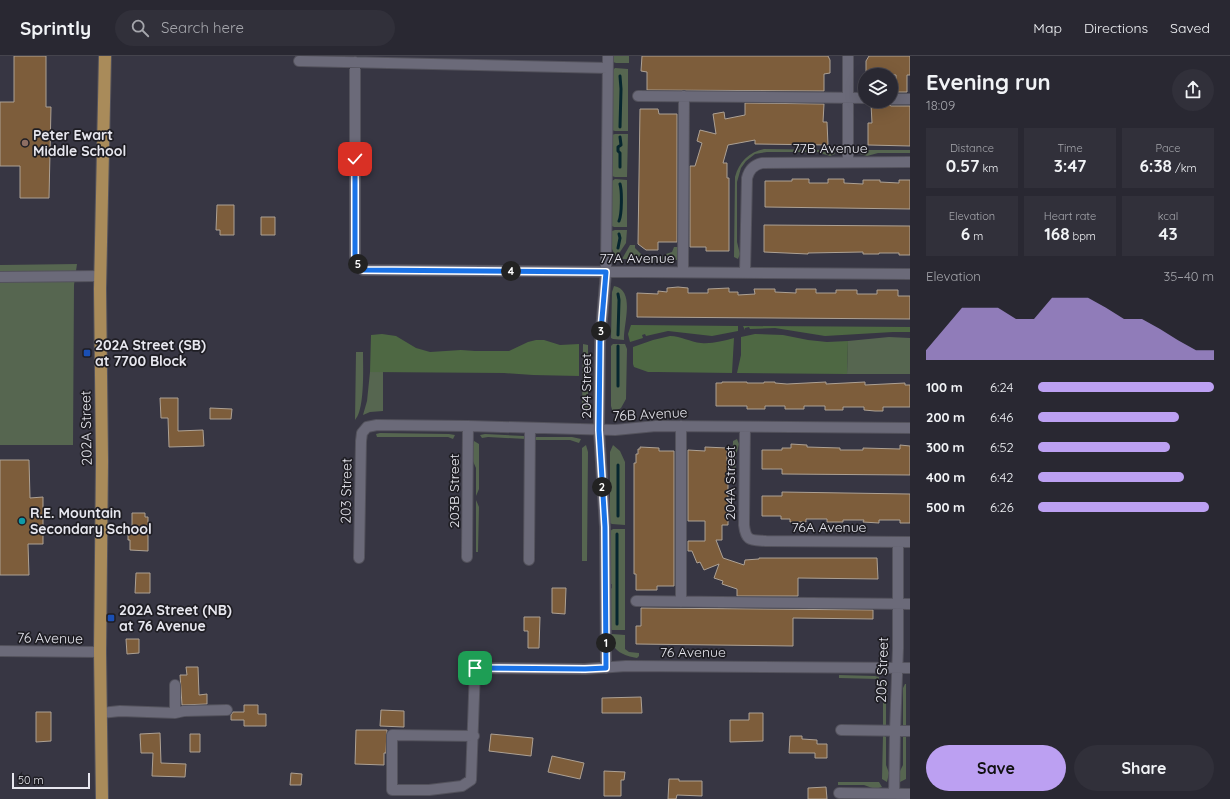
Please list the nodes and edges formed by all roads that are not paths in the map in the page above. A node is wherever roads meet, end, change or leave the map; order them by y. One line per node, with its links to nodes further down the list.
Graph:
1 (105, 56): 19 (main road, 202A Street)
2 (608, 56): 6 (street, 204 Street)
3 (848, 56): 9 (street)
4 (299, 61): 5 (street)
5 (355, 62): 6 (street); 15 (street, 77A Avenue)
6 (608, 68): 15 (street, 204 Street)
7 (638, 96): 8 (street)
8 (684, 96): 9 (street); 16 (street)
9 (848, 98): 10 (street); 13 (street)
10 (858, 98)
11 (898, 99): 12 (street)
12 (910, 99)
13 (848, 162): 14 (street, 77B Avenue); 17 (street, 77B Avenue)
14 (910, 162)
15 (606, 272): 16 (street, 77A Avenue); 27 (street, 204 Street)
16 (683, 272): 17 (street, 77A Avenue)
17 (745, 272): 18 (street, 77A Avenue)
18 (910, 274)
19 (100, 276): 20 (street); 39 (main road, 202A Street)
20 (0, 277)
21 (468, 426): 23 (street, 76B Avenue); 25 (street, 76B Avenue); 31 (street, 203B Street)
22 (681, 426): 24 (street, 76B Avenue); 27 (street, 76B Avenue); 35 (street)
23 (366, 427): 32 (street, 203 Street)
24 (745, 427): 26 (street, 76B Avenue); 28 (street, 204A Street)
25 (530, 428): 27 (street, 76B Avenue); 33 (street)
26 (910, 428)
27 (599, 430): 40 (street, 204 Street)
28 (747, 538): 29 (street, 76A Avenue)
29 (898, 542): 30 (street, 76A Avenue); 36 (street, 205 Street)
30 (910, 542)
31 (467, 557)
32 (359, 558)
33 (529, 560)
34 (636, 602): 35 (street)
35 (681, 602): 36 (street)
36 (898, 604): 37 (street); 41 (street, 205 Street)
37 (910, 604)
38 (0, 651): 39 (street, 76 Avenue)
39 (100, 652): 45 (main road, 202A Street)
40 (606, 668): 41 (street, 76 Avenue); 50 (street, 76 Avenue)
41 (896, 668): 42 (street, 76 Avenue); 48 (street, 205 Street)
42 (910, 668)
43 (175, 685): 46 (street)
44 (227, 710): 46 (street)
45 (101, 713): 46 (street); 54 (main road, 202A Street)
46 (174, 713)
47 (841, 730): 48 (street)
48 (894, 731): 49 (street); 53 (street, 205 Street)
49 (910, 731)
50 (474, 736): 50 (street)
51 (839, 794): 53 (street)
52 (910, 794): 53 (street)
53 (894, 796)
54 (102, 799)

